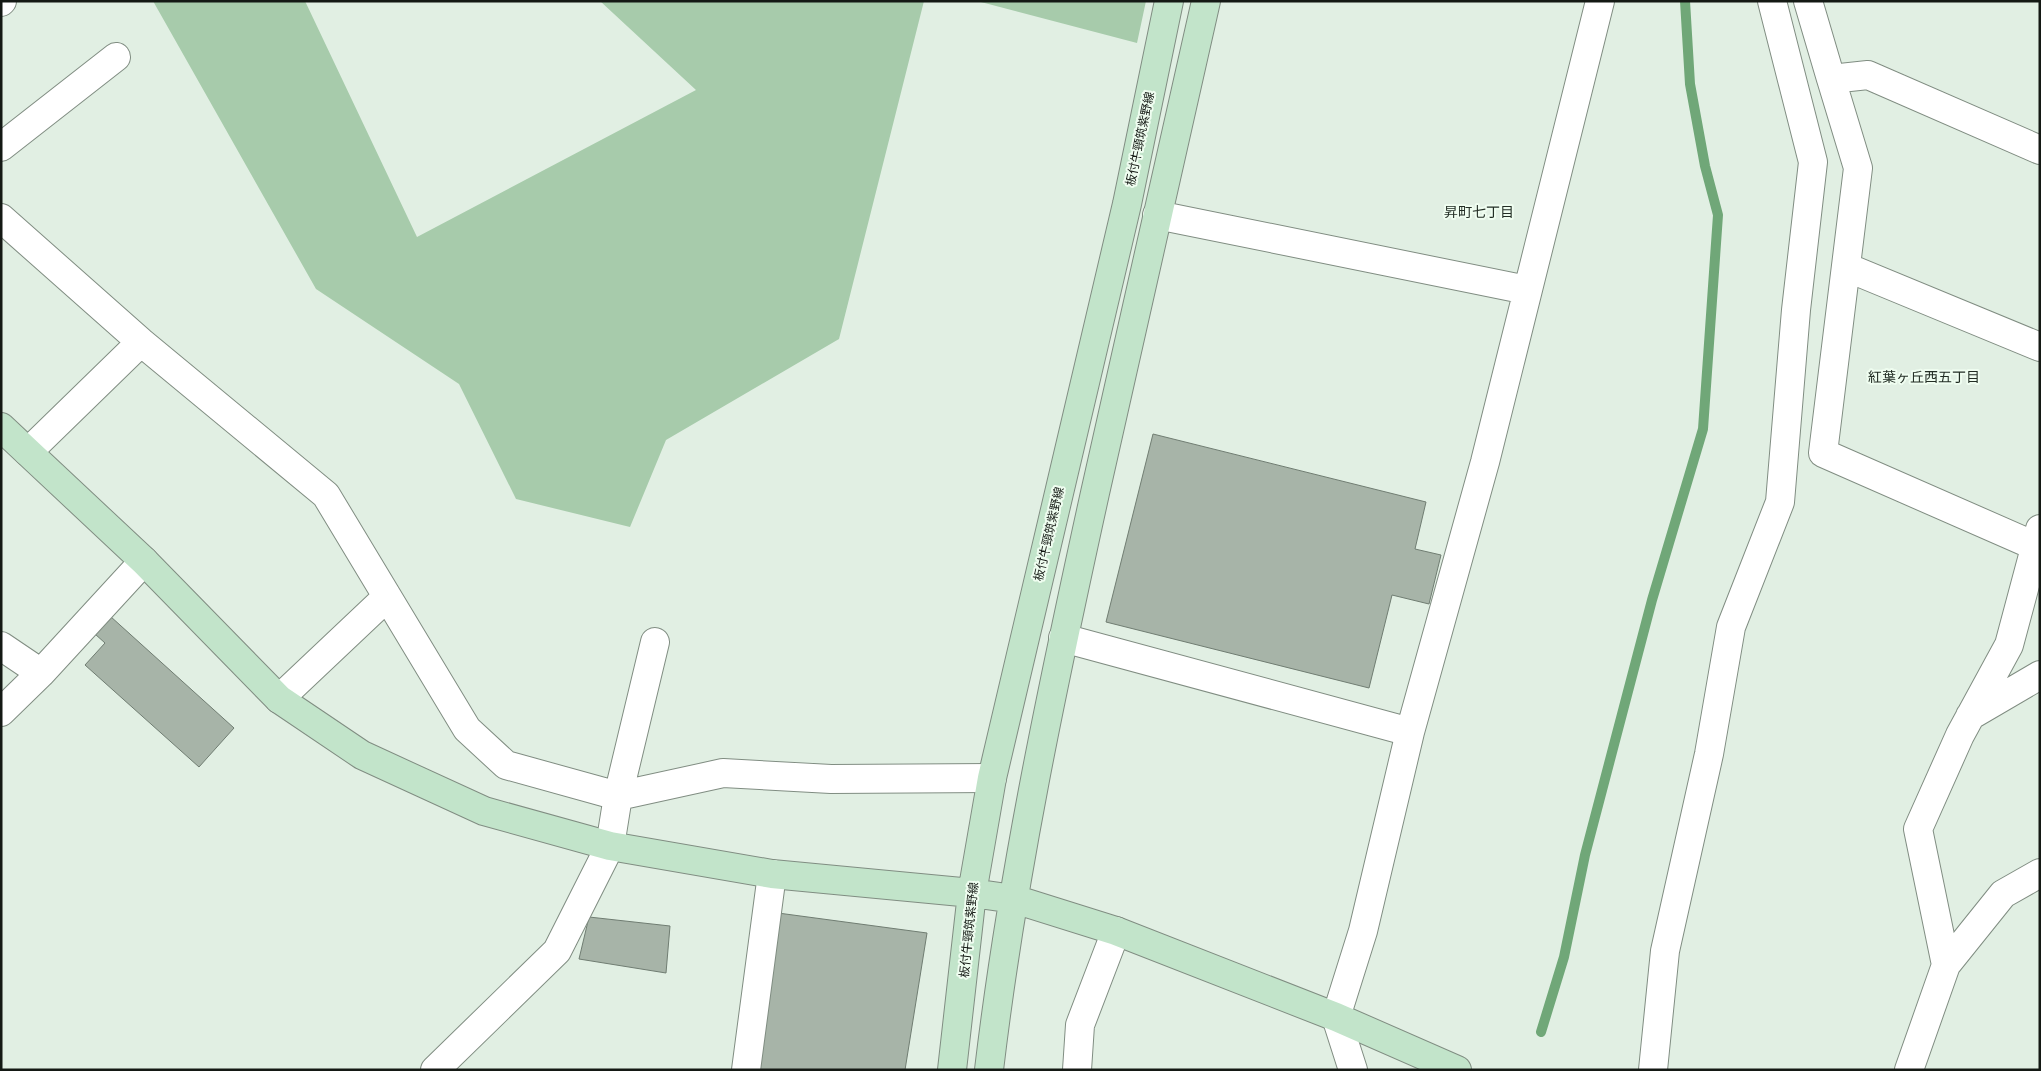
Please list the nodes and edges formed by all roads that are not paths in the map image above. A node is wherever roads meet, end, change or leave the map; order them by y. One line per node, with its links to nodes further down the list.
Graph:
1 (1169, 1): 30 (main road, 板付牛頸筑紫野線)
2 (1206, 1): 10 (main road)
3 (1600, 1): 13 (street)
4 (1772, 1): 47 (street)
5 (1808, 1): 7 (street)
6 (116, 57): 8 (street)
7 (1831, 79): 9 (street); 12 (street)
8 (1, 147)
9 (2040, 150)
10 (1157, 214): 13 (street); 21 (main road)
11 (1, 218): 14 (street)
12 (1846, 266): 15 (street); 18 (street)
13 (1527, 290): 29 (street)
14 (141, 342): 17 (street); 20 (street)
15 (2040, 347)
16 (1, 427): 17 (main road)
17 (28, 452): 19 (main road)
18 (2038, 538): 28 (street)
19 (144, 561): 24 (street); 26 (main road)
20 (387, 597): 26 (street); 31 (street)
21 (1063, 638): 29 (street); 36 (main road)
22 (655, 642): 31 (street)
23 (1, 646): 24 (street)
24 (41, 673): 27 (street)
25 (2040, 675): 28 (street)
26 (279, 699): 32 (main road)
27 (1, 712)
28 (1970, 716): 38 (street)
29 (1410, 732): 39 (street)
30 (992, 778): 31 (street); 35 (main road, 板付牛頸筑紫野線)
31 (618, 796): 32 (street)
32 (610, 846): 34 (main road); 40 (street)
33 (2040, 873): 38 (street)
34 (772, 874): 35 (main road); 41 (street)
35 (972, 893): 36 (main road); 42 (main road, 板付牛頸筑紫野線)
36 (1014, 899): 37 (main road); 43 (main road)
37 (1116, 931): 39 (main road); 44 (street)
38 (1946, 965): 48 (street)
39 (1336, 1017): 45 (street); 46 (main road)
40 (435, 1070)
41 (746, 1070)
42 (952, 1070)
43 (989, 1070)
44 (1077, 1070)
45 (1353, 1070)
46 (1457, 1070)
47 (1653, 1070)
48 (1909, 1070)

